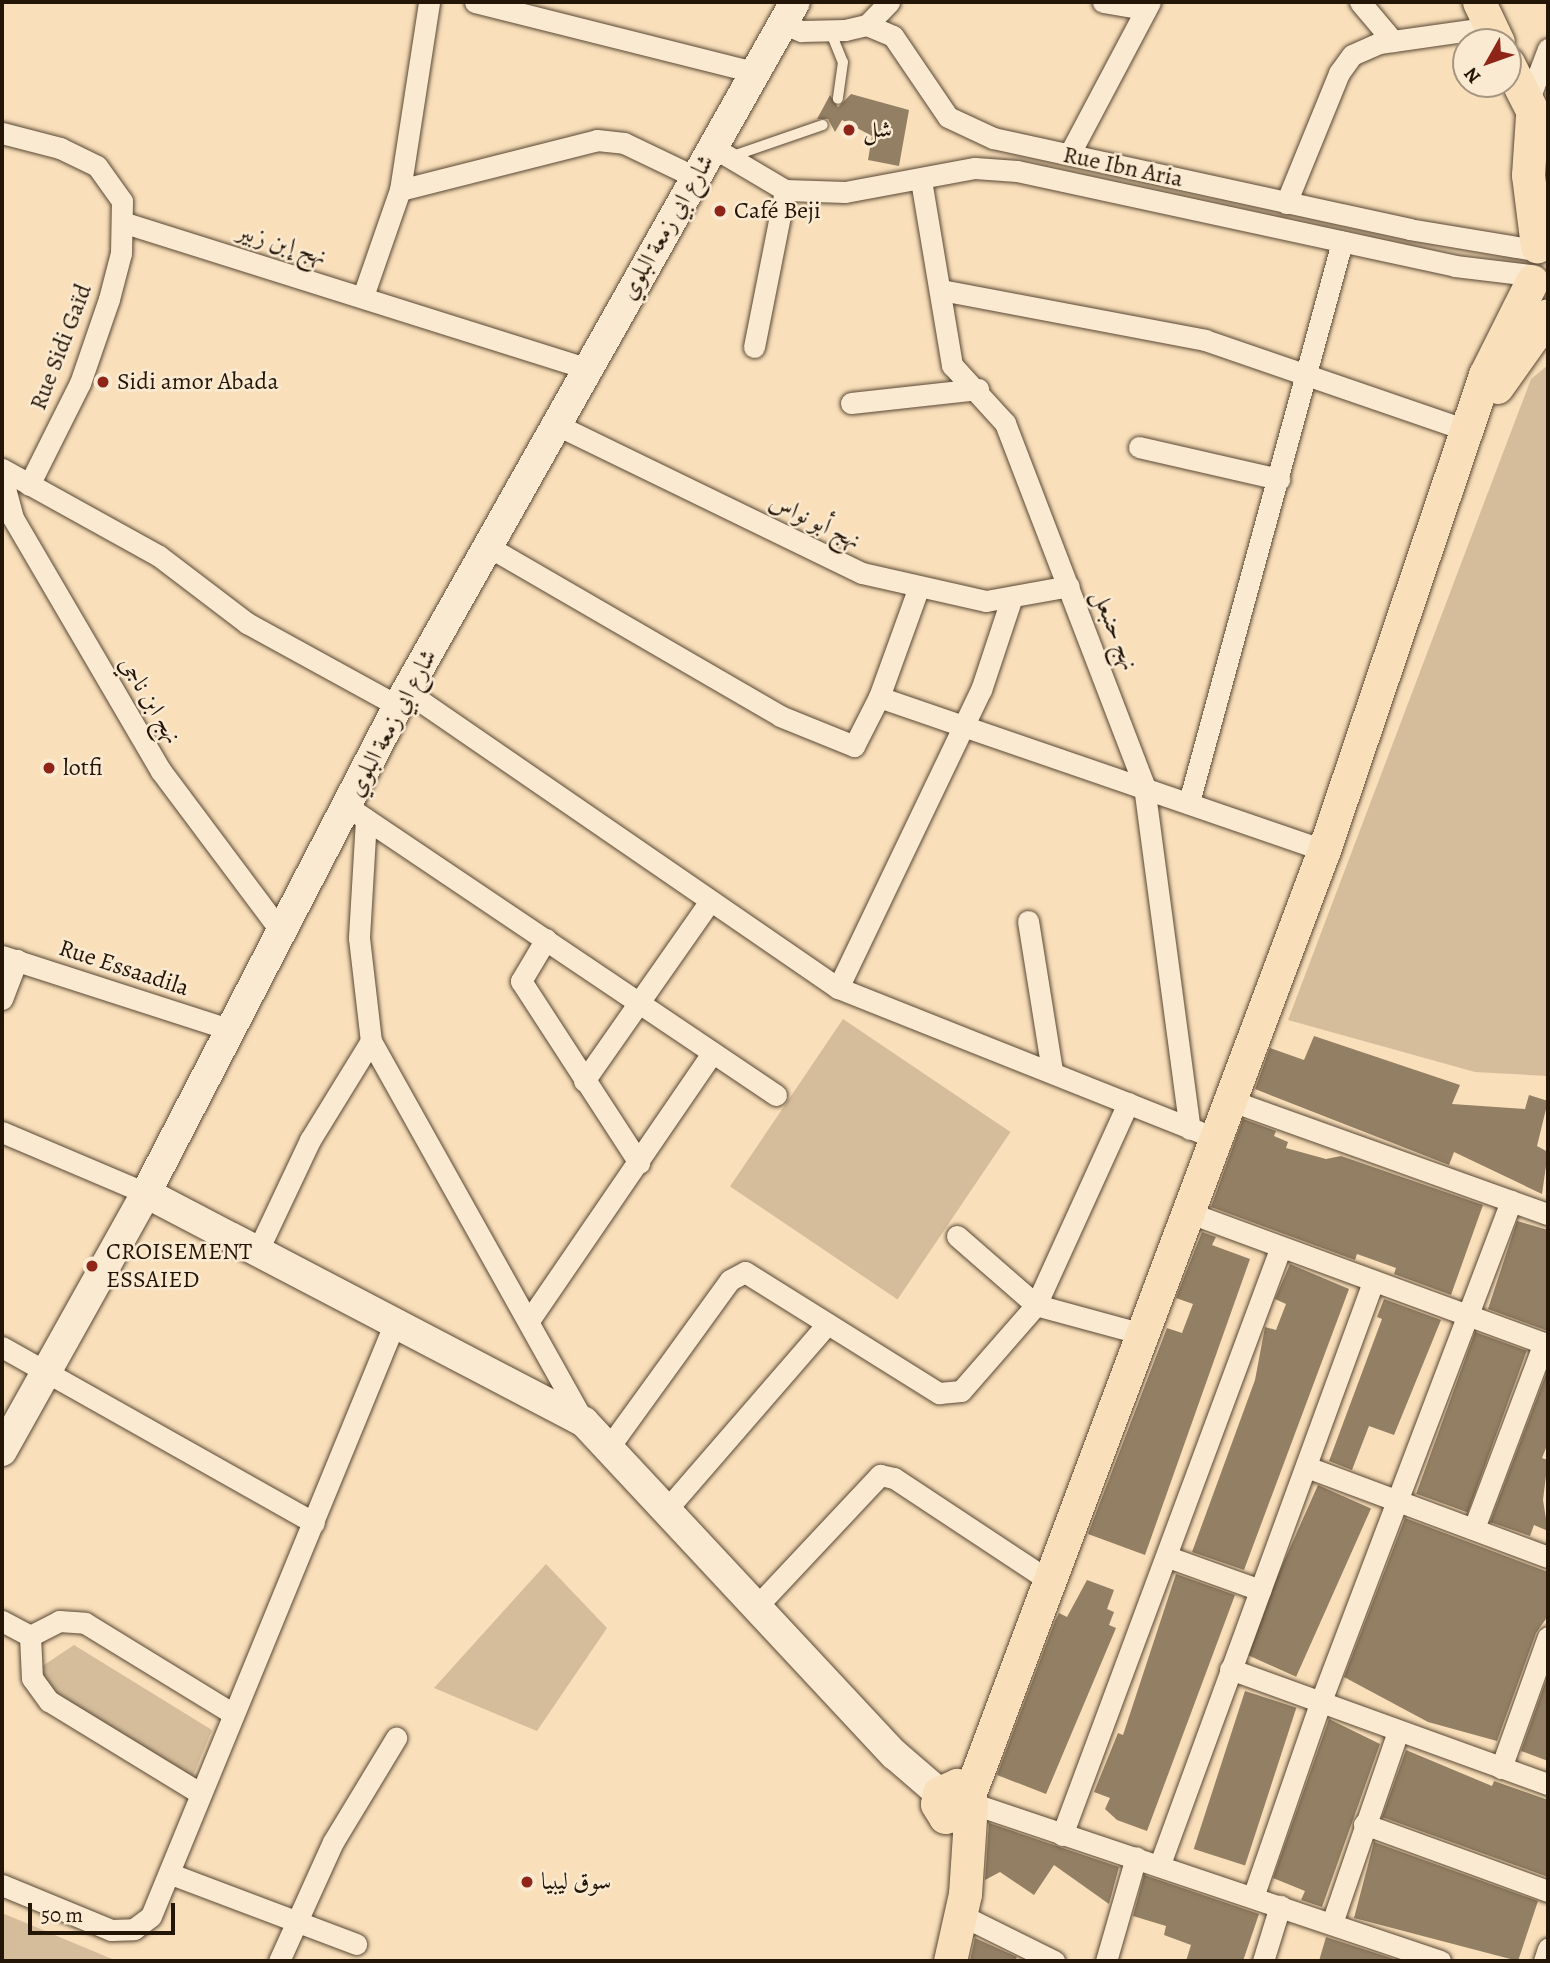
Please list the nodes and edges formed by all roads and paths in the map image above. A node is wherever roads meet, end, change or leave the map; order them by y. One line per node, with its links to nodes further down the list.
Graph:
1 (429, 2): 23 (street)
2 (475, 2): 13 (street)
3 (889, 2): 9 (street)
4 (1103, 2): 6 (street)
5 (1360, 2): 11 (street)
6 (1147, 6): 20 (street)
7 (789, 13): 10 (street); 13 (main road, شارع ابي زمعة البلوي)
8 (1489, 24): 11 (street)
9 (866, 25): 10 (street); 20 (street, Rue Ibn Aria)
10 (831, 33): 15 (lane)
11 (1393, 41): 25 (street)
12 (1548, 49): 16 (street)
13 (753, 72): 19 (main road, شارع ابي زمعة البلوي)
14 (1522, 92): 16 (main road)
15 (838, 99)
16 (1536, 121): 28 (main road)
17 (823, 125): 19 (lane)
18 (2, 133): 26 (street)
19 (722, 153): 21 (main road, شارع ابي زمعة البلوي); 24 (street, Rue Ibn Aria)
20 (1070, 153): 25 (street, Rue Ibn Aria)
21 (696, 178): 23 (street); 33 (main road, شارع ابي زمعة البلوي)
22 (921, 180): 24 (street, Rue Ibn Aria); 27 (street, Rue Ibn Aria); 29 (street, نهج حنبعل)
23 (400, 190): 30 (street)
24 (785, 190): 32 (street)
25 (1286, 203): 28 (street, Rue Ibn Aria)
26 (122, 222): 30 (street, نهج إبن زبير); 43 (street, Rue Sidi Gaïd)
27 (1342, 242): 28 (street, Rue Ibn Aria); 34 (street)
28 (1538, 264): 38 (main road)
29 (941, 290): 34 (street); 35 (street, نهج حنبعل)
30 (363, 296): 33 (street, نهج إبن زبير)
31 (1548, 315): 38 (main road)
32 (754, 347)
33 (585, 368): 37 (main road, شارع ابي زمعة البلوي)
34 (1308, 374): 38 (street); 42 (street)
35 (978, 389): 36 (street); 45 (street, نهج حنبعل)
36 (851, 403)
37 (555, 424): 44 (main road, شارع ابي زمعة البلوي); 46 (street, نهج أبو نواس)
38 (1470, 428): 54 (main road)
39 (1139, 447): 42 (street)
40 (2, 469): 43 (street)
41 (2, 477): 57 (street, نهج ابن ناجي)
42 (1279, 479): 52 (street)
43 (29, 485): 49 (street)
44 (489, 547): 48 (street); 49 (main road, شارع ابي زمعة البلوي)
45 (1069, 586): 47 (street, نهج أبو نواس); 51 (street, نهج حنبعل)
46 (918, 589): 47 (street, نهج أبو نواس); 48 (street)
47 (1011, 600): 50 (street)
48 (879, 697): 50 (street)
49 (402, 698): 53 (main road, شارع ابي زمعة البلوي); 55 (street)
50 (962, 724): 51 (street); 60 (street)
51 (1144, 786): 52 (street); 72 (street, نهج حنبعل)
52 (1189, 802): 54 (street)
53 (358, 813): 57 (main road, شارع ابي زمعة البلوي); 58 (street); 64 (street)
54 (1324, 850): 69 (main road)
55 (710, 901): 60 (street); 62 (street)
56 (1028, 921): 66 (street)
57 (283, 934): 63 (main road, شارع ابي زمعة البلوي)
58 (546, 939): 62 (street); 67 (street)
59 (9, 958): 61 (street); 63 (street, Rue Essaadila)
60 (838, 988): 66 (street)
61 (2, 999)
62 (637, 1002): 65 (street); 67 (street)
63 (231, 1030): 74 (main road, شارع ابي زمعة البلوي)
64 (371, 1041): 80 (street); 84 (street)
65 (712, 1053): 68 (street); 73 (street)
66 (1052, 1071): 70 (street)
67 (584, 1081): 73 (street)
68 (776, 1096)
69 (1232, 1101): 72 (main road); 75 (street)
70 (1128, 1102): 72 (street); 82 (street)
71 (2, 1132): 74 (street)
72 (1204, 1134): 77 (main road)
73 (639, 1164): 84 (street)
74 (146, 1193): 80 (main road); 90 (main road, شارع ابي زمعة البلوي)
75 (1511, 1201): 76 (street); 83 (street)
76 (1547, 1212)
77 (1190, 1213): 79 (street); 87 (main road)
78 (957, 1236): 82 (street)
79 (1280, 1249): 81 (street); 99 (street)
80 (258, 1250): 86 (main road)
81 (1373, 1282): 83 (street); 94 (street)
82 (1036, 1305): 85 (street); 87 (street)
83 (1466, 1313): 88 (street); 95 (street)
84 (530, 1319): 91 (street)
85 (827, 1324): 92 (street); 96 (street)
86 (393, 1327): 91 (main road); 97 (street)
87 (1143, 1334): 101 (main road)
88 (1546, 1344): 98 (street)
89 (2, 1347): 90 (street)
90 (49, 1370): 93 (main road, شارع ابي زمعة البلوي); 97 (street)
91 (584, 1422): 92 (main road)
92 (609, 1447): 96 (main road)
93 (2, 1451)
94 (1307, 1467): 95 (street); 102 (street)
95 (1397, 1500): 98 (street); 108 (street)
96 (667, 1509): 103 (main road)
97 (314, 1523): 109 (street)
98 (1474, 1528): 100 (street)
99 (1168, 1557): 102 (street); 117 (street)
100 (1548, 1557)
101 (1048, 1580): 103 (street); 115 (main road)
102 (1260, 1590): 107 (street)
103 (757, 1606): 115 (main road)
104 (2, 1621): 105 (street)
105 (30, 1636): 109 (street); 114 (street)
106 (1548, 1637): 112 (street)
107 (1230, 1669): 108 (street); 119 (street)
108 (1321, 1701): 110 (street); 123 (street)
109 (232, 1713): 114 (street)
110 (1398, 1731): 112 (street); 116 (street)
111 (396, 1738): 126 (street)
112 (1501, 1768): 113 (street)
113 (1548, 1784)
114 (200, 1793): 120 (street)
115 (955, 1800): 117 (street); 125 (main road); 132 (main road)
116 (1364, 1824): 122 (street); 127 (street)
117 (1062, 1835): 118 (street)
118 (1136, 1857): 119 (street); 135 (street)
119 (1160, 1864): 123 (street)
120 (171, 1874): 121 (street); 126 (street)
121 (2, 1885)
122 (1548, 1891)
123 (1253, 1897): 124 (street)
124 (1280, 1906): 127 (street); 136 (street)
125 (961, 1914): 133 (main road); 134 (street)
126 (296, 1920): 128 (street); 131 (street)
127 (1332, 1923): 130 (street)
128 (356, 1944)
129 (1548, 1949): 138 (street)
130 (1412, 1957): 137 (street)
131 (279, 1961)
132 (930, 1961)
133 (950, 1961)
134 (1054, 1961)
135 (1106, 1961)
136 (1263, 1961)
137 (1440, 1961)
138 (1544, 1961)

